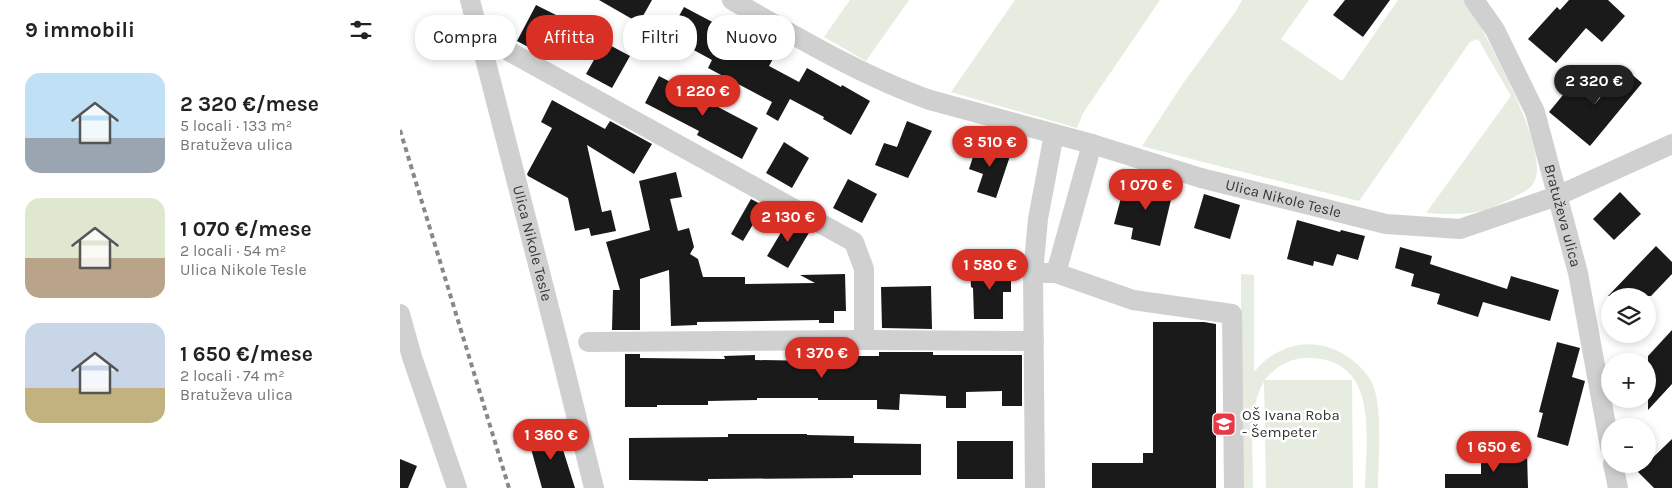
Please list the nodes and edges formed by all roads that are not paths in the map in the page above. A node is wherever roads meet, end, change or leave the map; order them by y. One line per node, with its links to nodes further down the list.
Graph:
1 (470, 0): 18 (street, Ulica Nikole Tesle)
2 (732, 0): 5 (street, Ulica Nikole Tesle)
3 (1474, 0): 8 (street, Bratuževa ulica)
4 (516, 55): 12 (street)
5 (1054, 134): 6 (street, Ulica Nikole Tesle); 9 (street)
6 (1092, 144): 8 (street, Ulica Nikole Tesle); 10 (street)
7 (1672, 144): 8 (street, Ulica Nikole Tesle)
8 (1557, 196): 15 (street, Bratuževa ulica)
9 (1033, 273): 10 (street); 13 (street)
10 (1056, 273): 20 (street)
11 (400, 314): 17 (street)
12 (864, 340): 13 (street); 14 (street)
13 (1034, 341): 19 (street)
14 (588, 342)
15 (1605, 418)
16 (1615, 473): 21 (street)
17 (457, 488)
18 (594, 488)
19 (1035, 488)
20 (1234, 488)
21 (1618, 488)

